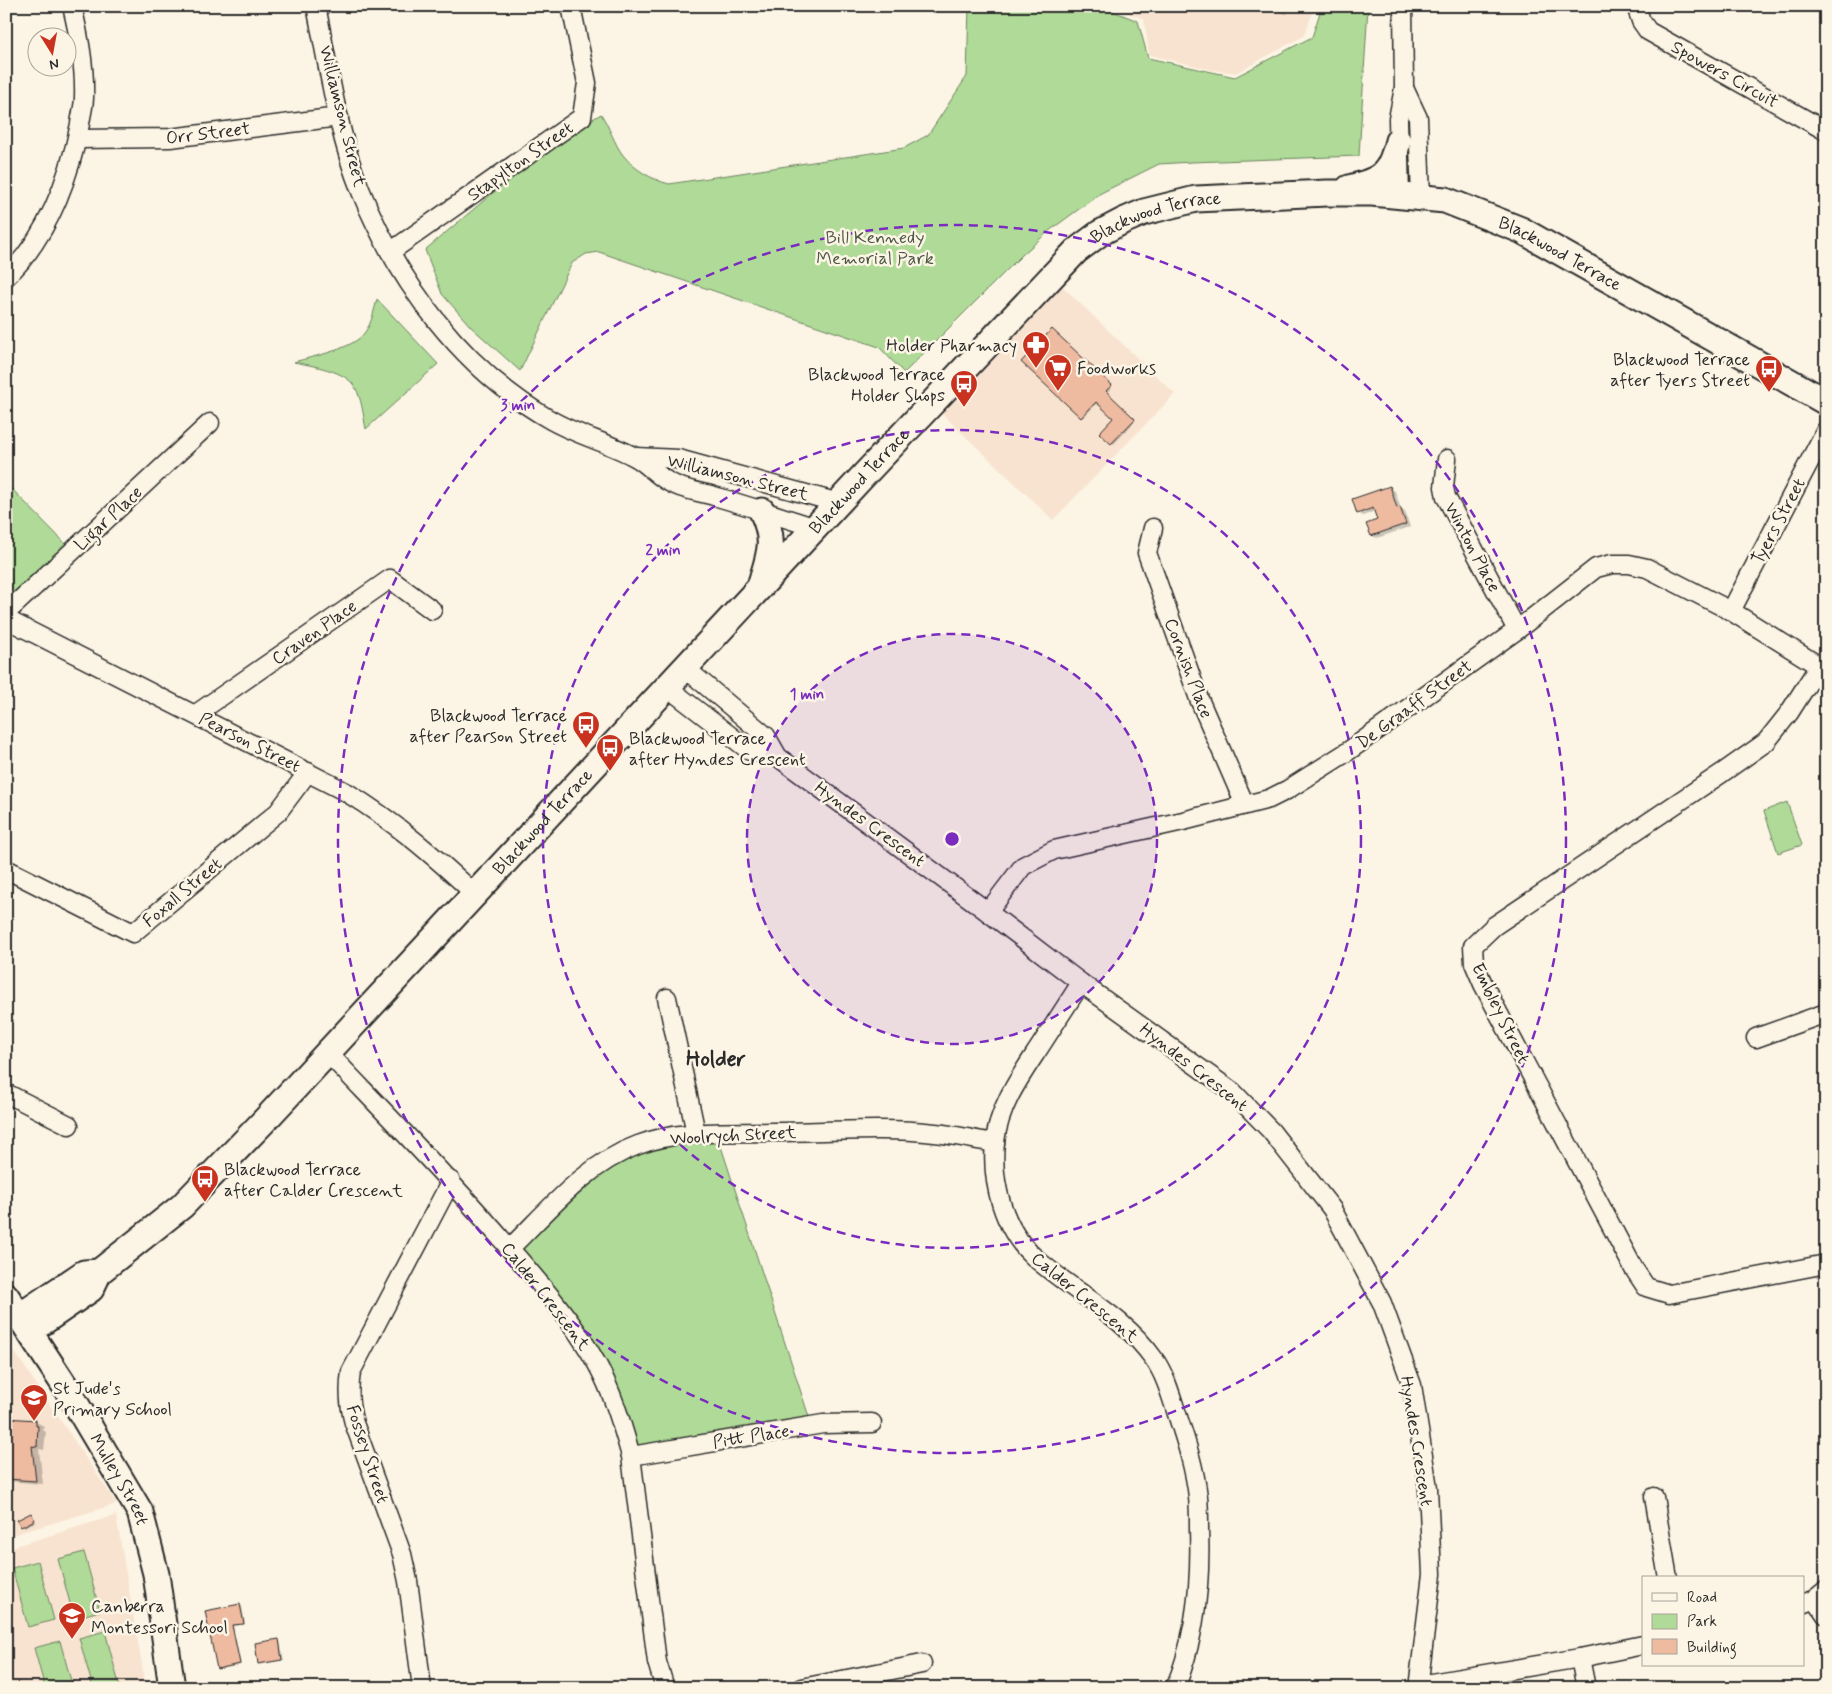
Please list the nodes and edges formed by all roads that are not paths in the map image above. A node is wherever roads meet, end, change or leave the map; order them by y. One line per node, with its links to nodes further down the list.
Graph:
1 (72, 6): 9 (street)
2 (316, 6): 7 (street, Williamson Street)
3 (570, 6): 13 (street, Stapylton Street)
4 (1403, 6): 6 (street)
5 (1636, 6): 8 (street, Spowers Circuit)
6 (1404, 88): 10 (street); 12 (street)
7 (340, 117): 9 (street, Orr Street); 13 (street, Williamson Street)
8 (1826, 131)
9 (77, 139): 14 (street)
10 (1398, 141): 11 (street); 12 (street)
11 (1327, 193): 12 (street, Blackwood Terrace); 20 (street, Blackwood Terrace)
12 (1410, 197): 15 (street, Blackwood Terrace)
13 (390, 252): 18 (street, Williamson Street)
14 (6, 277)
15 (1826, 402)
16 (210, 423): 27 (street, Ligar Place)
17 (1826, 430): 26 (street, Tyers Street)
18 (636, 457): 20 (street, Williamson Street); 21 (street, Williamson Street)
19 (1447, 459): 29 (street, Winton Place)
20 (839, 503): 22 (street, Blackwood Terrace)
21 (762, 510): 22 (street, Williamson Street); 24 (street)
22 (816, 528): 24 (street, Blackwood Terrace)
23 (1153, 528): 36 (street, Cornish Place)
24 (760, 588): 30 (street, Blackwood Terrace)
25 (432, 610): 33 (street, Craven Place)
26 (1730, 611): 29 (street, De Graaff Street); 31 (street, De Graaff Street)
27 (6, 614)
28 (6, 619): 33 (street, Pearson Street)
29 (1517, 630): 36 (street, De Graaff Street)
30 (685, 668): 32 (street, Blackwood Terrace); 34 (street, Hyndes Crescent)
31 (1822, 670): 51 (street, Embley Street)
32 (667, 687): 34 (street, Hyndes Crescent); 38 (street, Blackwood Terrace)
33 (196, 714): 35 (street, Pearson Street)
34 (778, 757): 39 (street, Hyndes Crescent)
35 (308, 772): 37 (street, Foxall Street); 38 (street, Pearson Street)
36 (1245, 805): 39 (street, De Graaff Street)
37 (6, 869)
38 (475, 894): 44 (street, Blackwood Terrace)
39 (988, 912): 40 (street, Hyndes Crescent)
40 (1081, 983): 48 (street, Calder Crescent); 63 (street, Hyndes Crescent)
41 (667, 998): 47 (street)
42 (1826, 1013): 43 (street)
43 (1756, 1038)
44 (328, 1053): 49 (street, Calder Crescent); 53 (street, Blackwood Terrace)
45 (6, 1093): 46 (street)
46 (68, 1125)
47 (696, 1133): 48 (street, Woolrych Street); 50 (street, Woolrych Street)
48 (995, 1143): 68 (street, Calder Crescent)
49 (451, 1181): 50 (street, Calder Crescent); 65 (street, Fossey Street)
50 (510, 1248): 55 (street, Calder Crescent)
51 (1826, 1264)
52 (6, 1296): 53 (street, Mulley Street)
53 (25, 1324): 64 (street, Mulley Street)
54 (872, 1423): 55 (street, Pitt Place)
55 (631, 1456): 66 (street, Calder Crescent)
56 (1654, 1497): 57 (street)
57 (1668, 1576)
58 (1815, 1598): 59 (street)
59 (1826, 1615)
60 (1642, 1645): 61 (street)
61 (1580, 1658): 63 (street); 69 (street)
62 (922, 1664): 67 (street)
63 (1418, 1687)
64 (172, 1688)
65 (422, 1688)
66 (665, 1688)
67 (802, 1688)
68 (1175, 1688)
69 (1586, 1688)

